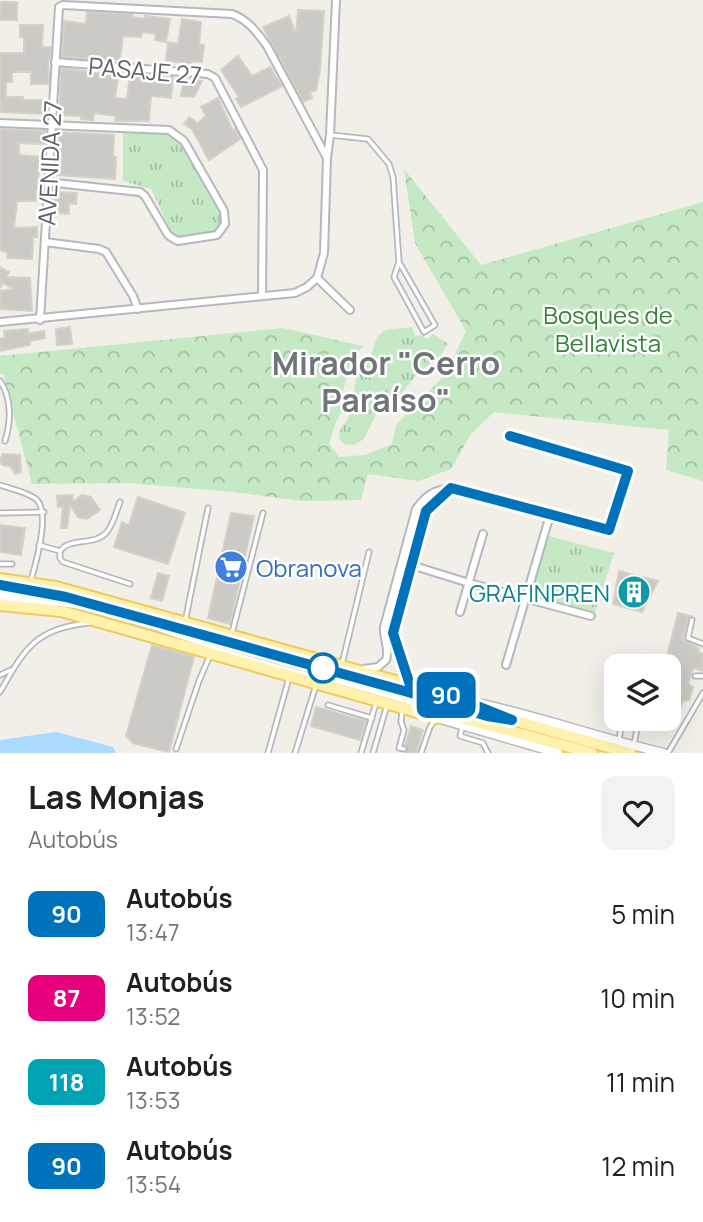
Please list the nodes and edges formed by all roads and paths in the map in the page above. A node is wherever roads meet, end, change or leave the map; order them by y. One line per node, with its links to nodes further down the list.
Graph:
1 (336, 0): 5 (street)
2 (55, 62): 4 (street, AVENIDA 27); 6 (street, AVENIDA 27); 11 (street, PASAJE 27)
3 (0, 123): 4 (street)
4 (51, 125): 7 (street, AVENIDA 27); 7 (street)
5 (330, 135): 6 (street); 9 (lane)
6 (327, 158): 10 (street)
7 (46, 182): 8 (street, AVENIDA 27)
8 (45, 242): 12 (street); 14 (street, AVENIDA 27)
9 (399, 262): 9 (lane)
10 (317, 278): 11 (street); 13 (street)
11 (262, 296): 12 (street)
12 (138, 309): 14 (street)
13 (350, 310)
14 (40, 320): 15 (street)
15 (0, 322)
16 (0, 381): 18 (lane)
17 (510, 436): 26 (street)
18 (5, 441)
19 (0, 485): 23 (lane)
20 (451, 488): 26 (street); 31 (street); 34 (street)
21 (120, 502): 29 (lane)
22 (208, 508): 50 (lane)
23 (44, 512): 24 (lane); 28 (lane)
24 (0, 513)
25 (263, 513): 51 (lane)
26 (550, 515): 41 (street)
27 (482, 534): 37 (street)
28 (39, 545): 29 (lane); 36 (lane)
29 (60, 551): 38 (lane)
30 (369, 552): 55 (lane)
31 (403, 562): 34 (street); 57 (street)
32 (0, 564): 33 (lane)
33 (12, 564)
34 (412, 565): 37 (street); 63 (street)
35 (0, 579): 36 (main road)
36 (30, 582): 50 (main road)
37 (469, 583): 41 (street); 46 (street)
38 (130, 584)
39 (0, 585): 73 (lane)
40 (0, 593): 43 (main road)
41 (525, 599): 47 (street); 54 (street)
42 (0, 600): 43 (lane)
43 (34, 601): 45 (main road); 70 (lane)
44 (0, 605): 45 (main road)
45 (61, 611): 49 (main road)
46 (460, 612)
47 (591, 617)
48 (692, 620): 52 (lane)
49 (100, 622): 53 (main road); 56 (lane)
50 (184, 623): 51 (main road)
51 (231, 636): 55 (main road)
52 (703, 642)
53 (211, 653): 59 (main road); 79 (lane)
54 (506, 665)
55 (341, 666): 57 (main road)
56 (12, 670): 58 (lane); 64 (lane)
57 (358, 671): 63 (main road)
58 (0, 675)
59 (290, 676): 62 (main road); 83 (lane)
60 (695, 676): 61 (lane)
61 (703, 676)
62 (317, 683): 67 (main road); 84 (lane)
63 (410, 685): 66 (main road)
64 (0, 692)
65 (703, 693): 91 (lane)
66 (462, 700): 73 (main road); 77 (street)
67 (382, 702): 69 (main road); 71 (lane); 86 (lane)
68 (328, 705): 71 (lane)
69 (403, 708): 72 (main road); 80 (lane)
70 (450, 715): 72 (main road); 78 (main road)
71 (372, 718): 85 (lane)
72 (437, 718): 74 (street); 87 (lane)
73 (512, 720): 78 (main road)
74 (462, 726): 81 (street); 88 (lane)
75 (620, 731): 77 (lane)
76 (636, 731): 82 (lane)
77 (619, 743): 82 (street)
78 (578, 744): 82 (main road); 90 (main road)
79 (176, 749)
80 (404, 750)
81 (534, 750): 89 (street)
82 (632, 750): 91 (street)
83 (268, 753)
84 (295, 753)
85 (361, 753)
86 (373, 753)
87 (418, 753)
88 (488, 753)
89 (558, 753)
90 (592, 753)
91 (666, 753)

